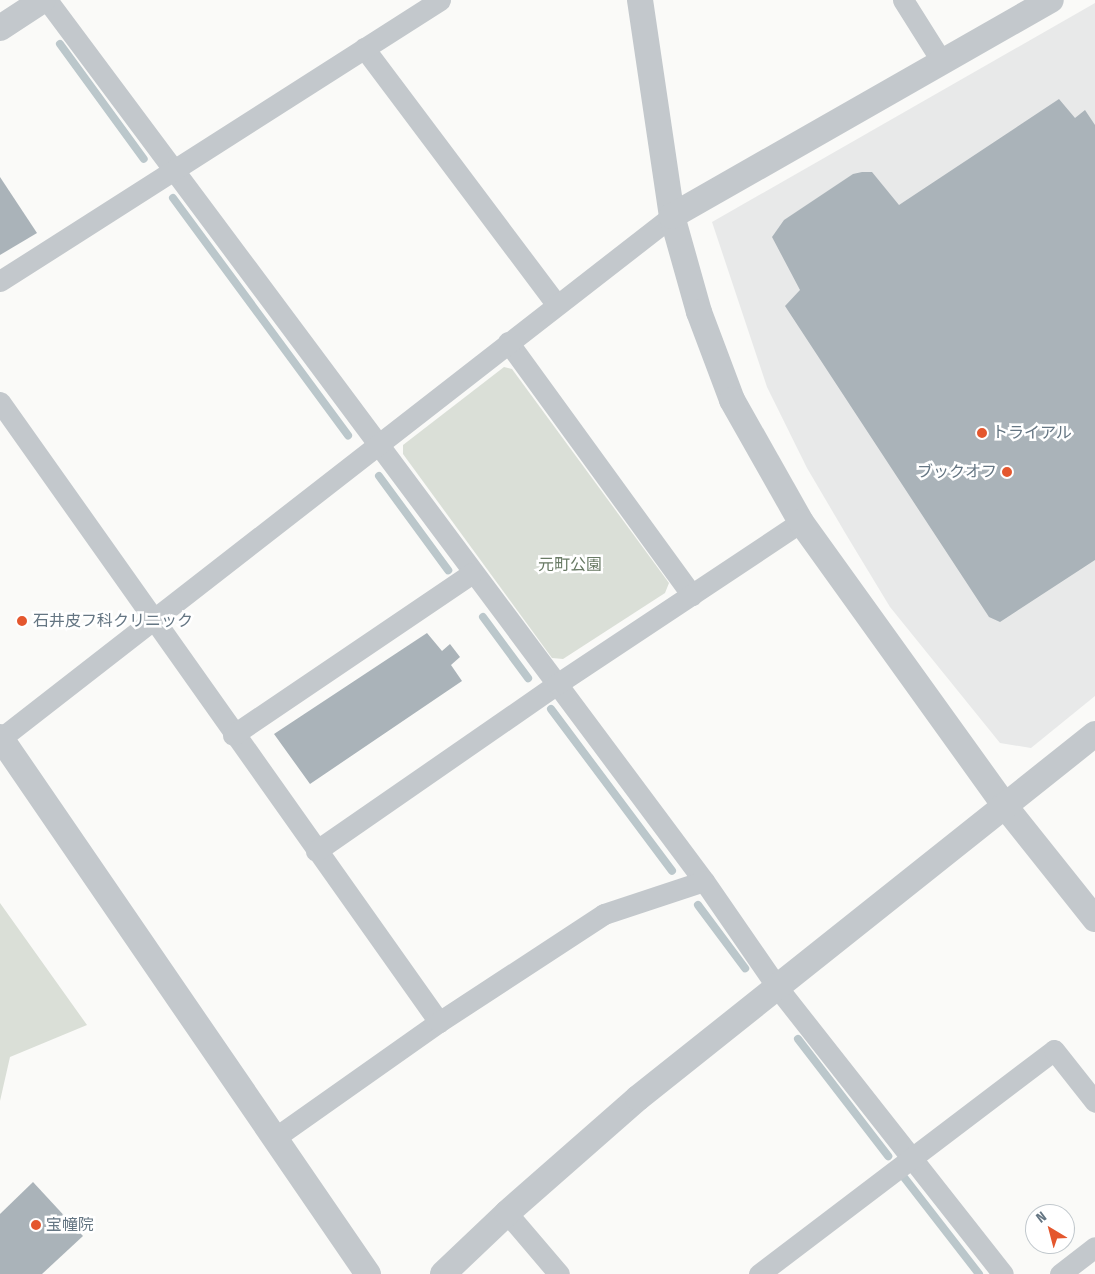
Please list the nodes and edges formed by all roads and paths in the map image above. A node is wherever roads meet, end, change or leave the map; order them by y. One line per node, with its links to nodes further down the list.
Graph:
1 (45, 0): 6 (street); 9 (street)
2 (440, 0): 7 (street)
3 (640, 0): 10 (street)
4 (903, 0): 8 (street)
5 (1051, 0): 8 (street)
6 (0, 28)
7 (364, 48): 9 (street); 12 (street)
8 (942, 62): 10 (street)
9 (173, 173): 11 (street); 15 (street)
10 (672, 216): 12 (street); 16 (street)
11 (0, 282)
12 (556, 304): 13 (street)
13 (508, 342): 15 (street); 18 (street)
14 (0, 402): 19 (street)
15 (378, 445): 17 (street); 19 (street)
16 (801, 522): 18 (street); 24 (street)
17 (472, 573): 20 (street); 22 (street)
18 (692, 595): 20 (street)
19 (152, 621): 22 (street); 23 (street)
20 (557, 684): 25 (street); 26 (street)
21 (1095, 734): 24 (street)
22 (233, 735): 25 (street)
23 (0, 738): 31 (street)
24 (1004, 805): 27 (street); 28 (street)
25 (316, 851): 29 (street)
26 (704, 881): 28 (street); 29 (street)
27 (1095, 919)
28 (777, 987): 32 (street); 33 (street)
29 (439, 1022): 31 (street)
30 (1095, 1102): 32 (street)
31 (276, 1137): 35 (street)
32 (912, 1158): 38 (street); 39 (street)
33 (507, 1213): 36 (street); 37 (street)
34 (1095, 1246): 40 (street)
35 (368, 1274)
36 (444, 1274)
37 (559, 1274)
38 (759, 1274)
39 (1003, 1274)
40 (1060, 1274)

